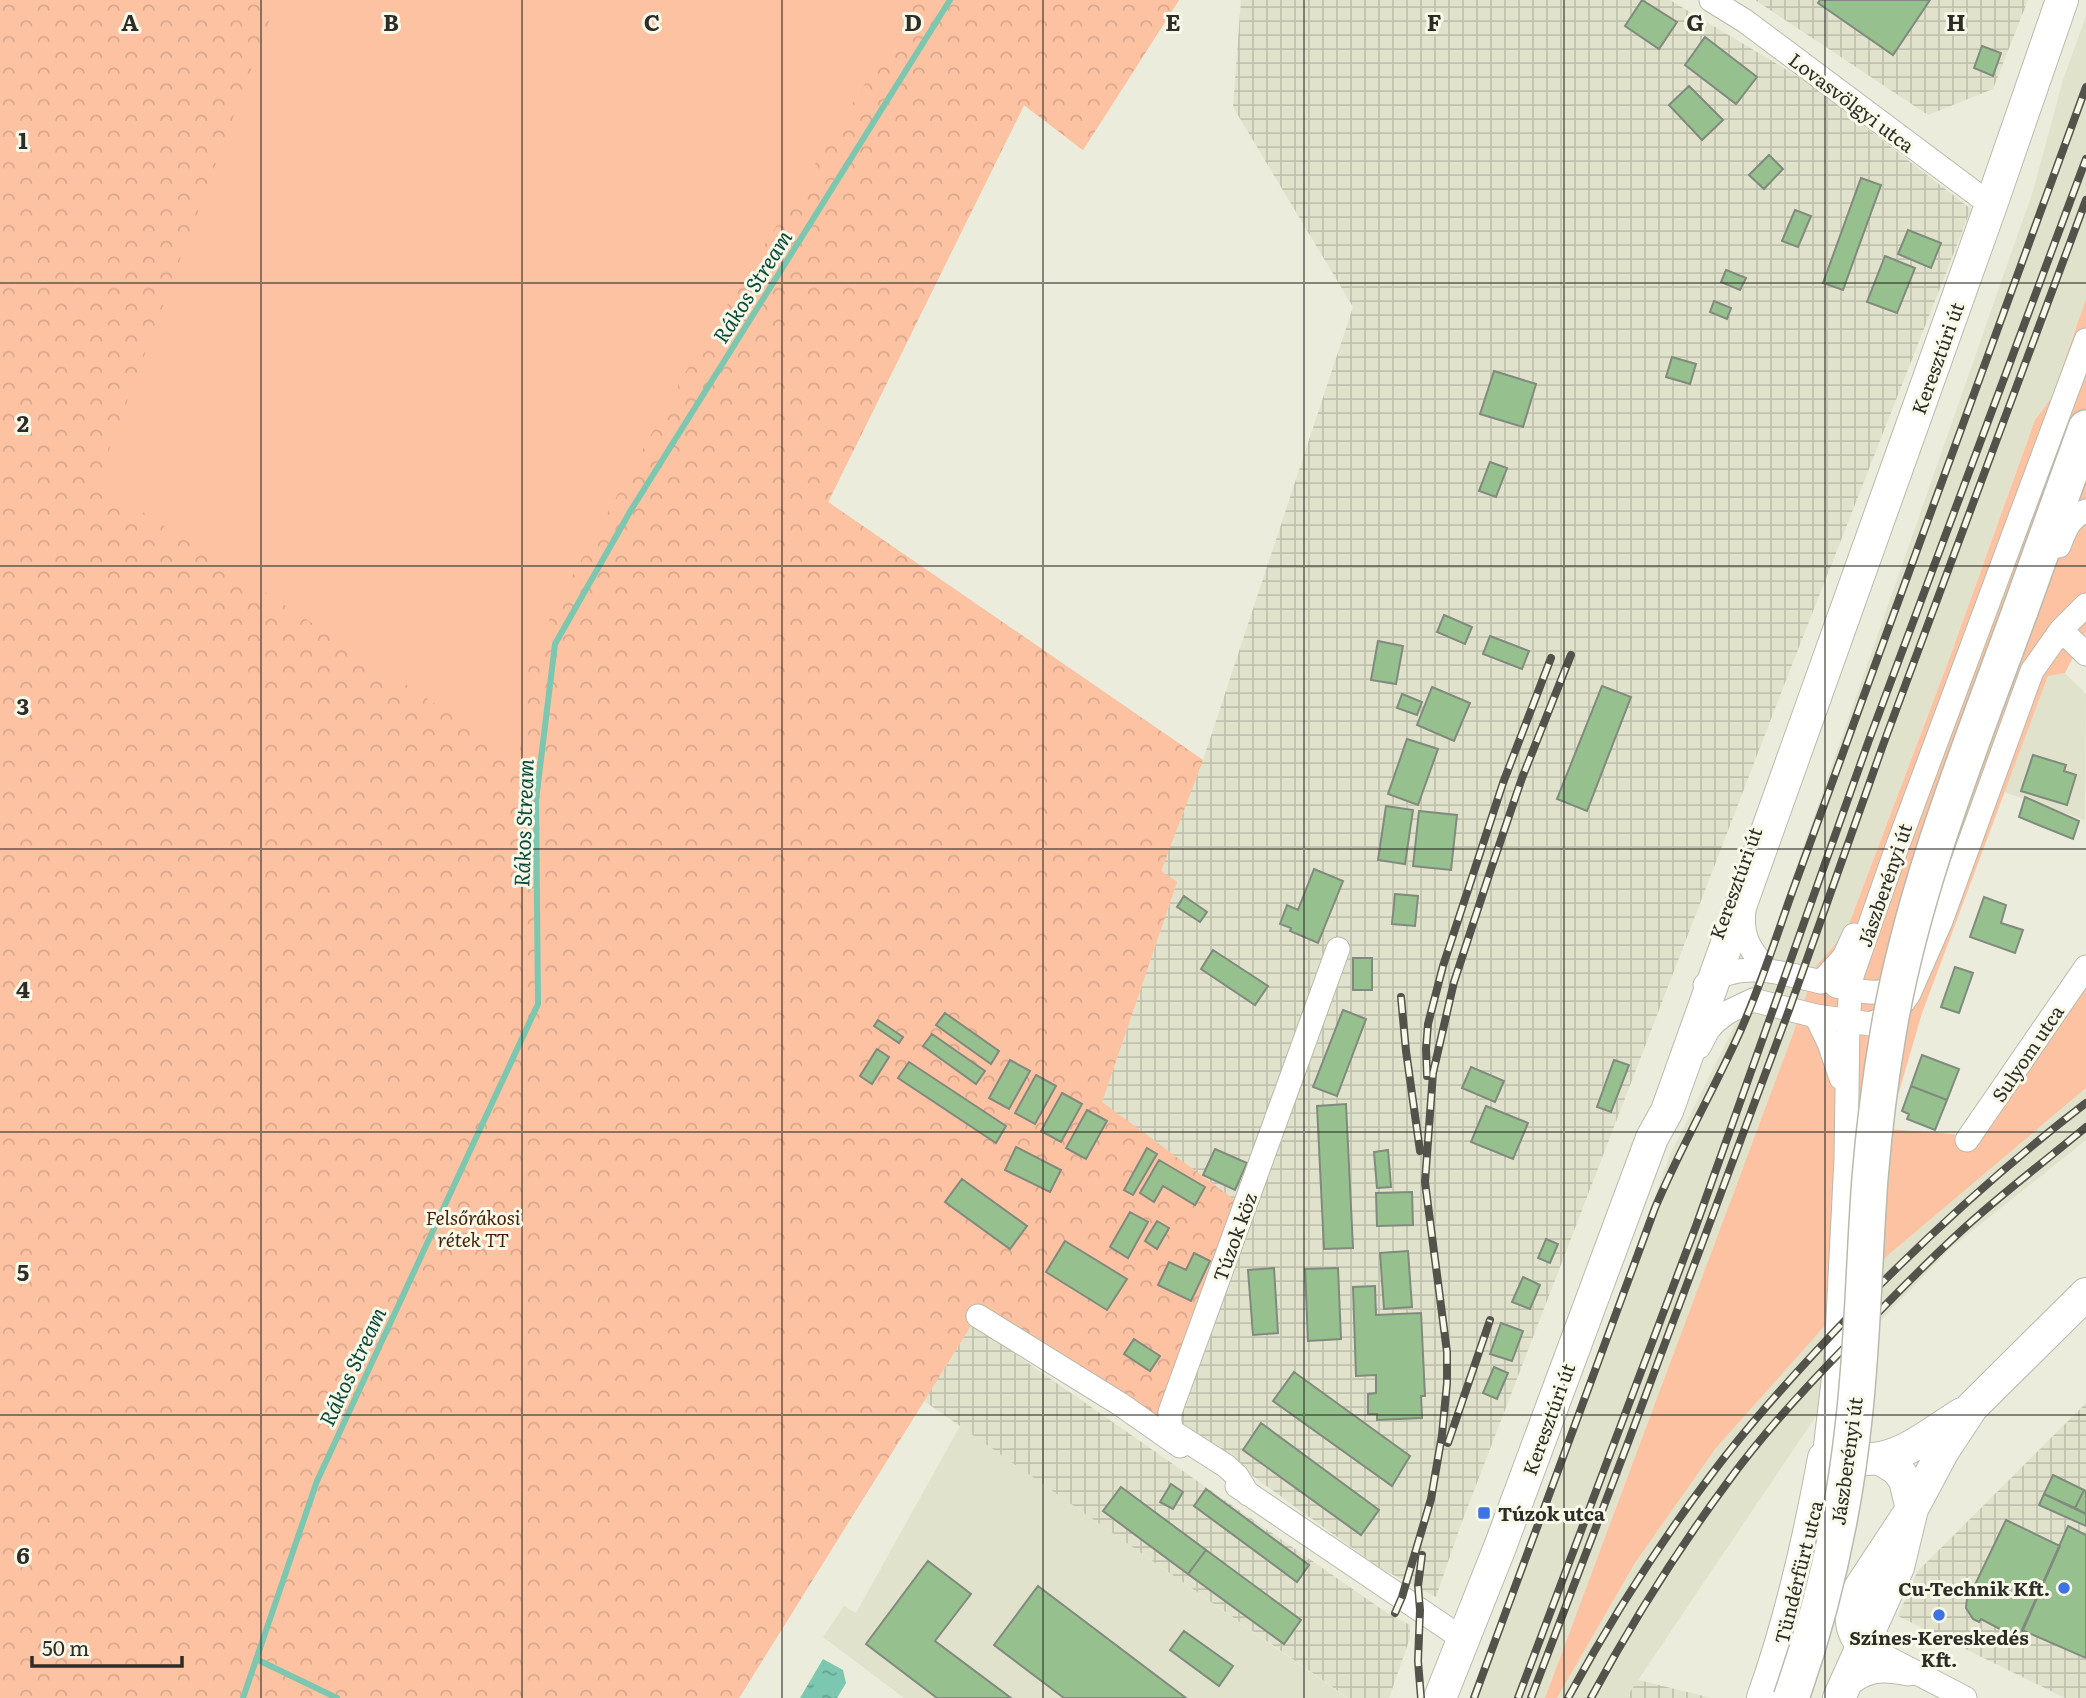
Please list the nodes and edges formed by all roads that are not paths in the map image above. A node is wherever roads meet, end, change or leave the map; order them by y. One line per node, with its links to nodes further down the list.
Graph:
1 (1711, 0): 3 (street, Lovasvölgyi utca)
2 (2062, 0): 3 (main road, Keresztúri út)
3 (1991, 205): 11 (main road, Keresztúri út)
4 (2086, 340): 12 (street, Jászberényi út)
5 (2086, 430): 8 (main road, Jászberényi út)
6 (2086, 511): 8 (street, Jászberényi út)
7 (2086, 605): 9 (street)
8 (2020, 611): 40 (main road, Jászberényi út, bridge)
9 (2061, 630): 10 (street); 15 (street)
10 (2086, 654)
11 (1809, 715): 13 (main road, Keresztúri út); 19 (main road, Keresztúri út)
12 (1896, 850): 18 (street); 20 (street, Jászberényi út)
13 (1746, 894): 17 (street); 19 (main road, Keresztúri út)
14 (1338, 949): 32 (street, Túzok köz)
15 (1928, 953): 20 (street); 23 (street)
16 (2086, 967): 26 (street, Sulyom utca)
17 (1766, 969): 18 (street); 19 (street)
18 (1821, 982): 20 (street)
19 (1705, 985): 21 (street); 25 (main road, Keresztúri út)
20 (1850, 989): 23 (street, Jászberényi út)
21 (1753, 1000): 22 (street); 25 (street)
22 (1816, 1016): 23 (street); 24 (street)
23 (1859, 1023): 24 (street, Jászberényi út)
24 (1847, 1098): 30 (street, Jászberényi út)
25 (1660, 1125): 34 (main road, Keresztúri út)
26 (1967, 1140)
27 (2086, 1294): 29 (main road)
28 (978, 1316): 32 (street)
29 (1972, 1407): 31 (main road); 33 (main road)
30 (1824, 1458): 31 (main road); 39 (main road, Tündérfürt utca)
31 (1880, 1458): 33 (main road)
32 (1248, 1494): 34 (street)
33 (1912, 1509): 35 (main road)
34 (1463, 1639): 38 (main road, Keresztúri út)
35 (1863, 1646): 36 (street); 37 (main road)
36 (1921, 1676): 37 (street); 41 (street)
37 (1841, 1694)
38 (1440, 1698)
39 (1763, 1698)
40 (1791, 1698)
41 (1965, 1698)

